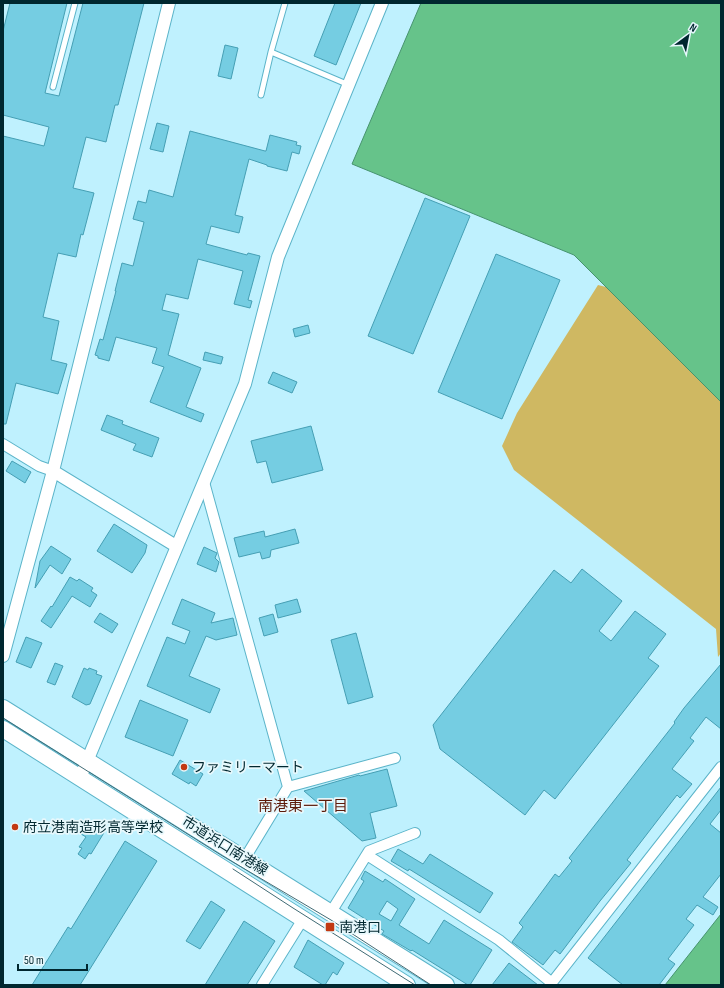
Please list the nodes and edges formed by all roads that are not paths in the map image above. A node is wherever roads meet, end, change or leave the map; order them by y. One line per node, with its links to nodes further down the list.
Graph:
1 (75, 3): 7 (lane)
2 (169, 3): 10 (street)
3 (285, 3): 5 (lane)
4 (382, 3): 6 (street)
5 (271, 52): 6 (lane); 8 (lane)
6 (348, 85): 11 (street)
7 (53, 87)
8 (261, 95)
9 (3, 444): 10 (street)
10 (53, 471): 12 (street); 13 (street)
11 (204, 482): 12 (street); 20 (street)
12 (176, 546): 17 (street)
13 (3, 656)
14 (3, 708): 17 (main road, 市道浜口南港線)
15 (3, 729): 19 (main road, 市道浜口南港線)
16 (395, 758): 20 (street)
17 (88, 760): 19 (street); 23 (main road, 市道浜口南港線)
18 (721, 767): 26 (street)
19 (80, 778): 25 (main road, 市道浜口南港線)
20 (288, 787): 23 (street)
21 (415, 833): 22 (street)
22 (367, 855): 24 (street); 26 (street)
23 (245, 858): 24 (main road, 市道浜口南港線)
24 (331, 912): 29 (main road, 市道浜口南港線)
25 (303, 919): 27 (street); 28 (main road, 市道浜口南港線)
26 (551, 984)
27 (262, 985)
28 (408, 985)
29 (446, 985)

